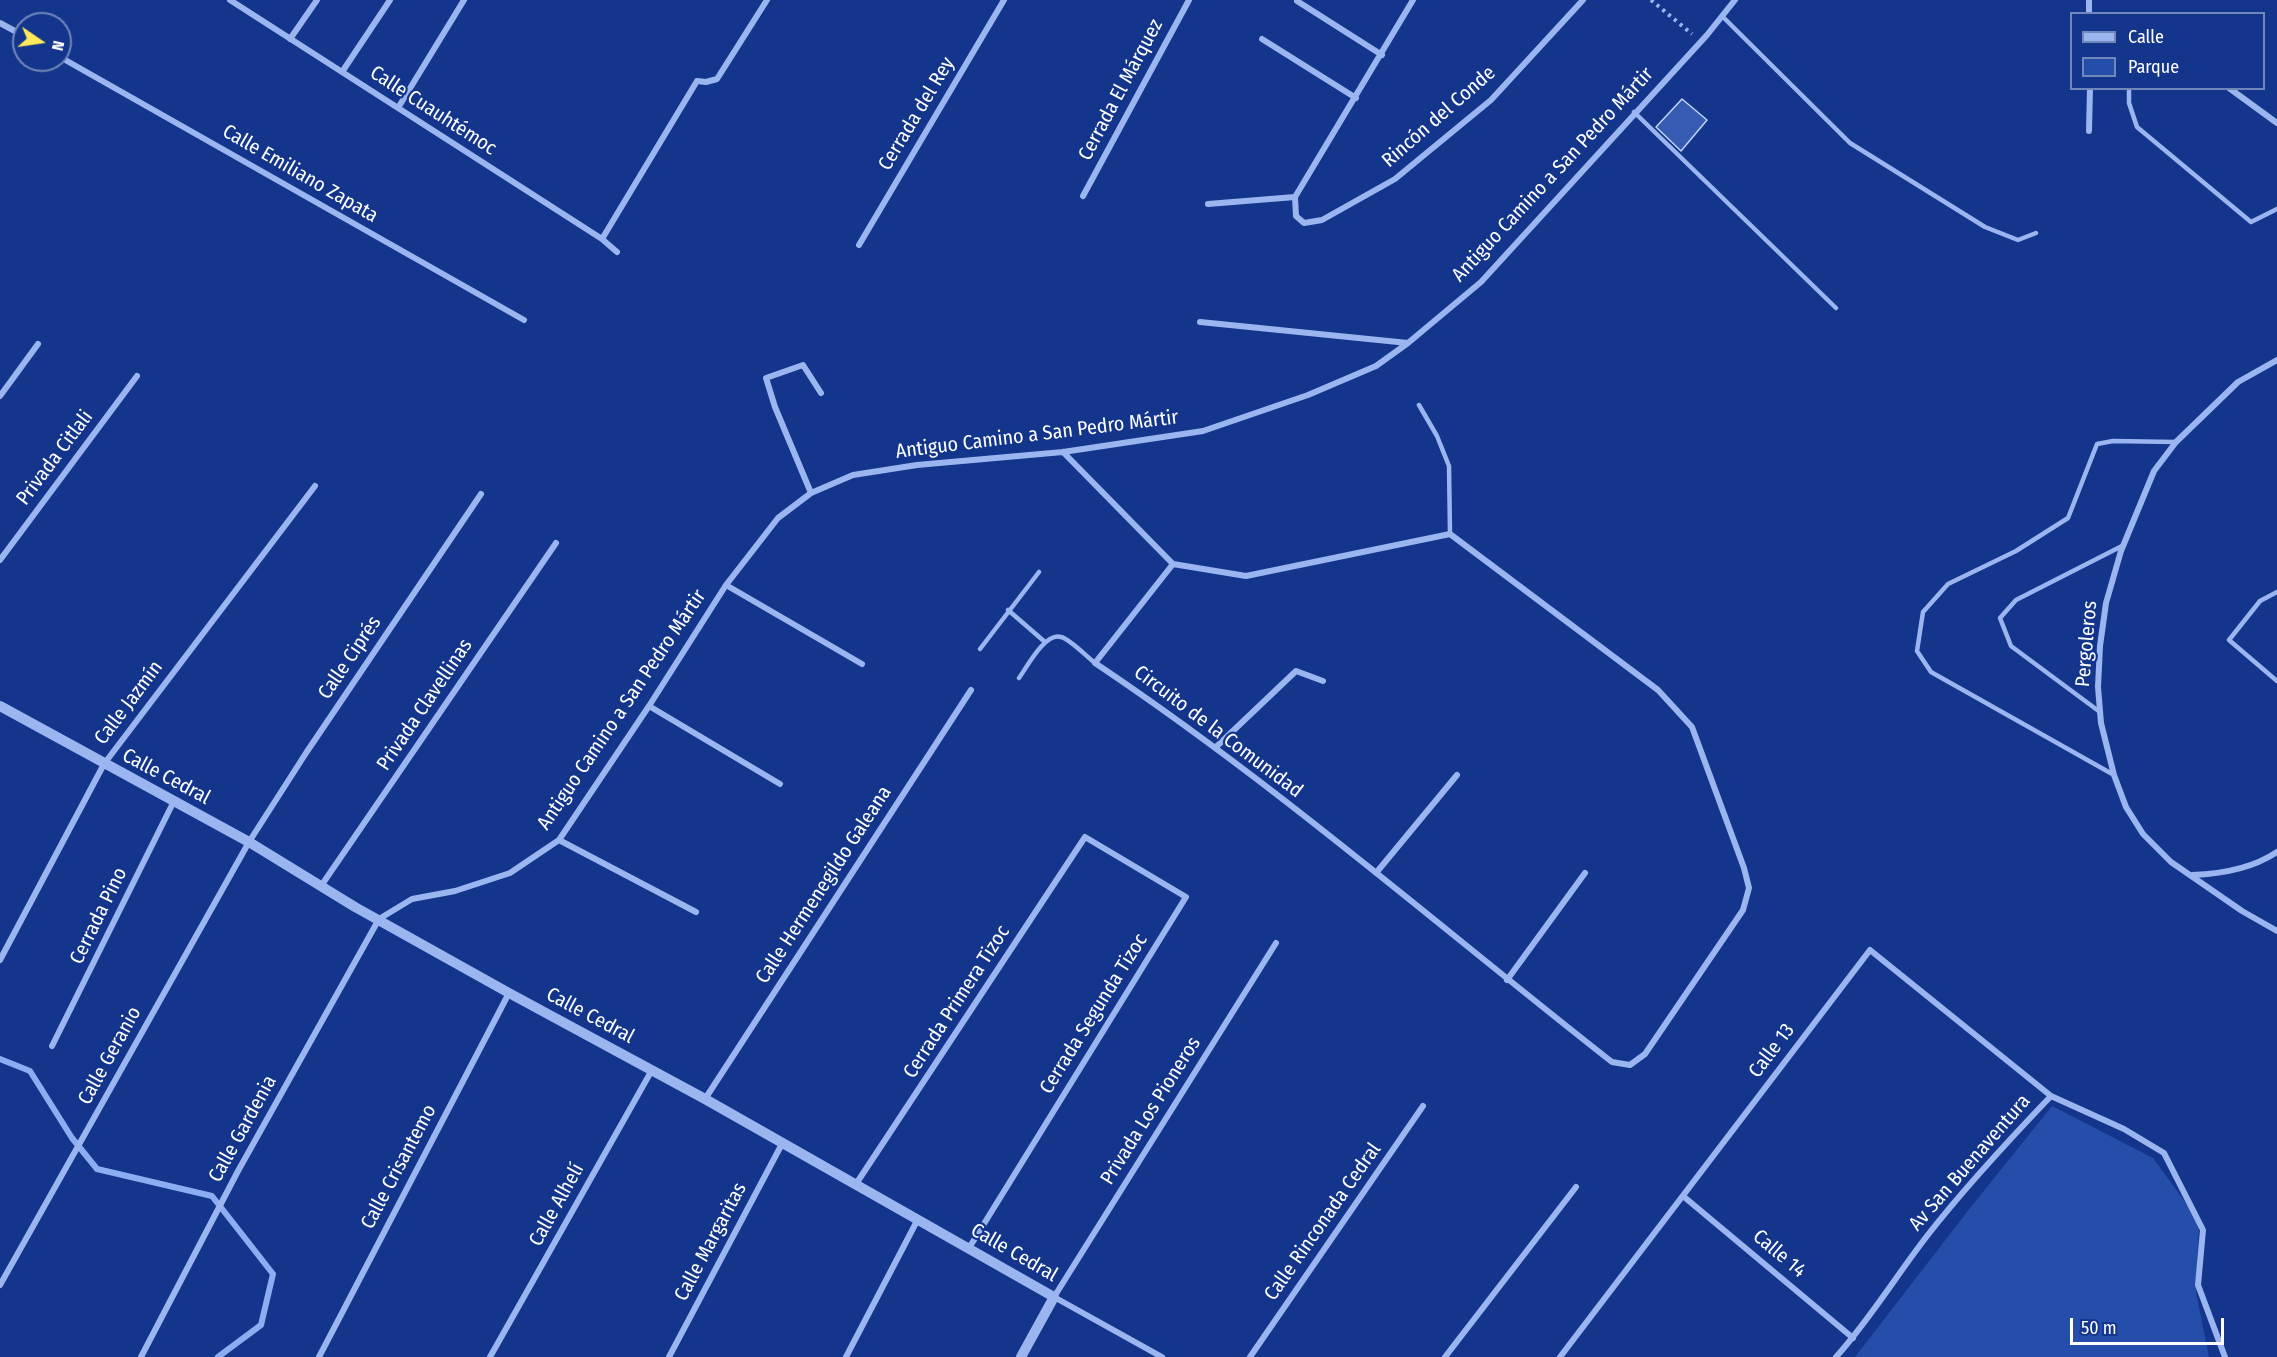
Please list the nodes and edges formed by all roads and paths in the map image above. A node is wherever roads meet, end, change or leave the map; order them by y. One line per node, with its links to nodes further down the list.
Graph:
1 (230, 0): 14 (street, Calle Cuauhtémoc)
2 (317, 0): 14 (street)
3 (390, 0): 19 (street)
4 (464, 0): 24 (street)
5 (767, 0): 33 (street)
6 (1004, 0): 34 (street, Cerrada del Rey)
7 (1189, 0): 28 (street, Cerrada El Márquez)
8 (1413, 0): 17 (street)
9 (1583, 0): 29 (street, Rincón del Conde)
10 (1651, 0): 16 (path)
11 (1735, 0): 13 (street, Antiguo Camino a San Pedro Mártir)
12 (1297, 1): 17 (street)
13 (1723, 17): 16 (street, Antiguo Camino a San Pedro Mártir); 32 (lane)
14 (290, 39): 19 (street, Calle Cuauhtémoc)
15 (1262, 39): 23 (street)
16 (1701, 41): 25 (street, Antiguo Camino a San Pedro Mártir)
17 (1382, 55): 23 (street)
18 (72, 64): 37 (street, Calle Emiliano Zapata)
19 (342, 72): 24 (street, Calle Cuauhtémoc)
20 (2090, 90): 27 (street)
21 (2129, 90): 31 (lane)
22 (2232, 90): 26 (street)
23 (1356, 98): 29 (street)
24 (398, 108): 33 (street, Calle Cuauhtémoc)
25 (1634, 112): 36 (lane); 39 (street, Antiguo Camino a San Pedro Mártir)
26 (2277, 123)
27 (2089, 130)
28 (1083, 196)
29 (1295, 197): 30 (street)
30 (1208, 204)
31 (2277, 209)
32 (2036, 232)
33 (602, 239): 35 (street, Calle Cuauhtémoc)
34 (859, 245)
35 (617, 252)
36 (1836, 308)
37 (524, 320)
38 (1200, 322): 39 (street)
39 (1408, 343): 47 (street, Antiguo Camino a San Pedro Mártir)
40 (38, 344): 44 (street)
41 (2277, 360): 46 (street, Pergoleros)
42 (137, 376): 54 (street, Privada Citlali)
43 (821, 393): 49 (street)
44 (0, 396)
45 (1419, 405): 51 (lane)
46 (2176, 442): 53 (street, Pergoleros); 74 (lane)
47 (1063, 452): 49 (street, Antiguo Camino a San Pedro Mártir); 55 (street)
48 (315, 486): 72 (street, Calle Jazmín)
49 (811, 493): 57 (street, Antiguo Camino a San Pedro Mártir)
50 (481, 495): 79 (street, Calle Ciprés)
51 (1450, 534): 55 (street); 90 (street, Circuito de la Comunidad)
52 (556, 543): 84 (street, Privada Clavellinas)
53 (2122, 546): 70 (street, Pergoleros); 70 (lane)
54 (0, 560)
55 (1173, 564): 62 (street)
56 (1039, 572): 59 (lane)
57 (726, 585): 63 (street); 69 (street, Antiguo Camino a San Pedro Mártir)
58 (2277, 592): 66 (lane)
59 (1008, 610): 60 (lane); 61 (lane)
60 (1045, 642): 62 (lane); 64 (lane)
61 (980, 649)
62 (1095, 663): 71 (street, Circuito de la Comunidad)
63 (862, 664)
64 (1019, 678)
65 (1323, 681): 71 (street)
66 (2277, 681)
67 (971, 690): 95 (street, Calle Hermenegildo Galeana)
68 (0, 706): 72 (street, Calle Cedral)
69 (649, 706): 75 (street); 78 (street, Antiguo Camino a San Pedro Mártir)
70 (2100, 712): 74 (street, Pergoleros)
71 (1215, 748): 81 (street, Circuito de la Comunidad)
72 (104, 765): 76 (street, Calle Cedral); 89 (street, Calle Jazmín)
73 (1457, 775): 81 (street)
74 (2114, 775): 83 (street, Pergoleros)
75 (780, 784)
76 (174, 801): 79 (street, Calle Cedral); 92 (street, Cerrada Pino)
77 (1085, 837): 98 (street, Cerrada Primera Tizoc); 102 (street, Cerrada Segunda Tizoc)
78 (559, 840): 85 (street); 86 (street, Antiguo Camino a San Pedro Mártir)
79 (249, 842): 84 (street, Calle Cedral); 103 (street, Calle Geranio)
80 (2277, 852): 83 (street)
81 (1376, 873): 90 (street, Circuito de la Comunidad)
82 (1585, 873): 90 (street)
83 (2191, 875): 87 (street, Pergoleros)
84 (321, 886): 86 (street, Calle Cedral)
85 (696, 912)
86 (379, 919): 91 (street, Calle Cedral); 106 (street, Calle Gardenia)
87 (2277, 931)
88 (1276, 943): 104 (street, Privada Los Pioneros)
89 (0, 960)
90 (1507, 980)
91 (509, 993): 93 (street, Calle Cedral); 107 (street, Calle Crisantemo)
92 (52, 1046)
93 (652, 1070): 95 (street, Calle Cedral); 108 (street, Calle Alhelí)
94 (2051, 1095): 100 (street, Calle 13); 105 (street, Av San Buenaventura); 117 (street, Av San Buenaventura)
95 (705, 1099): 97 (street, Calle Cedral)
96 (1423, 1106): 113 (street, Calle Rinconada Cedral)
97 (783, 1142): 98 (street, Calle Cedral); 109 (street, Calle Margaritas)
98 (856, 1184): 101 (street, Calle Cedral)
99 (1576, 1187): 114 (street)
100 (1683, 1196): 105 (street, Calle 14); 115 (street, Calle 13)
101 (918, 1220): 102 (street, Calle Cedral); 110 (street)
102 (969, 1248): 104 (street, Calle Cedral)
103 (0, 1285)
104 (1054, 1297): 111 (street); 112 (street, Calle Cedral)
105 (1853, 1338): 116 (street, Av San Buenaventura)
106 (141, 1357)
107 (319, 1357)
108 (490, 1357)
109 (669, 1357)
110 (846, 1357)
111 (1021, 1357)
112 (1162, 1357)
113 (1250, 1357)
114 (1445, 1357)
115 (1560, 1357)
116 (1836, 1357)
117 (2225, 1357)

